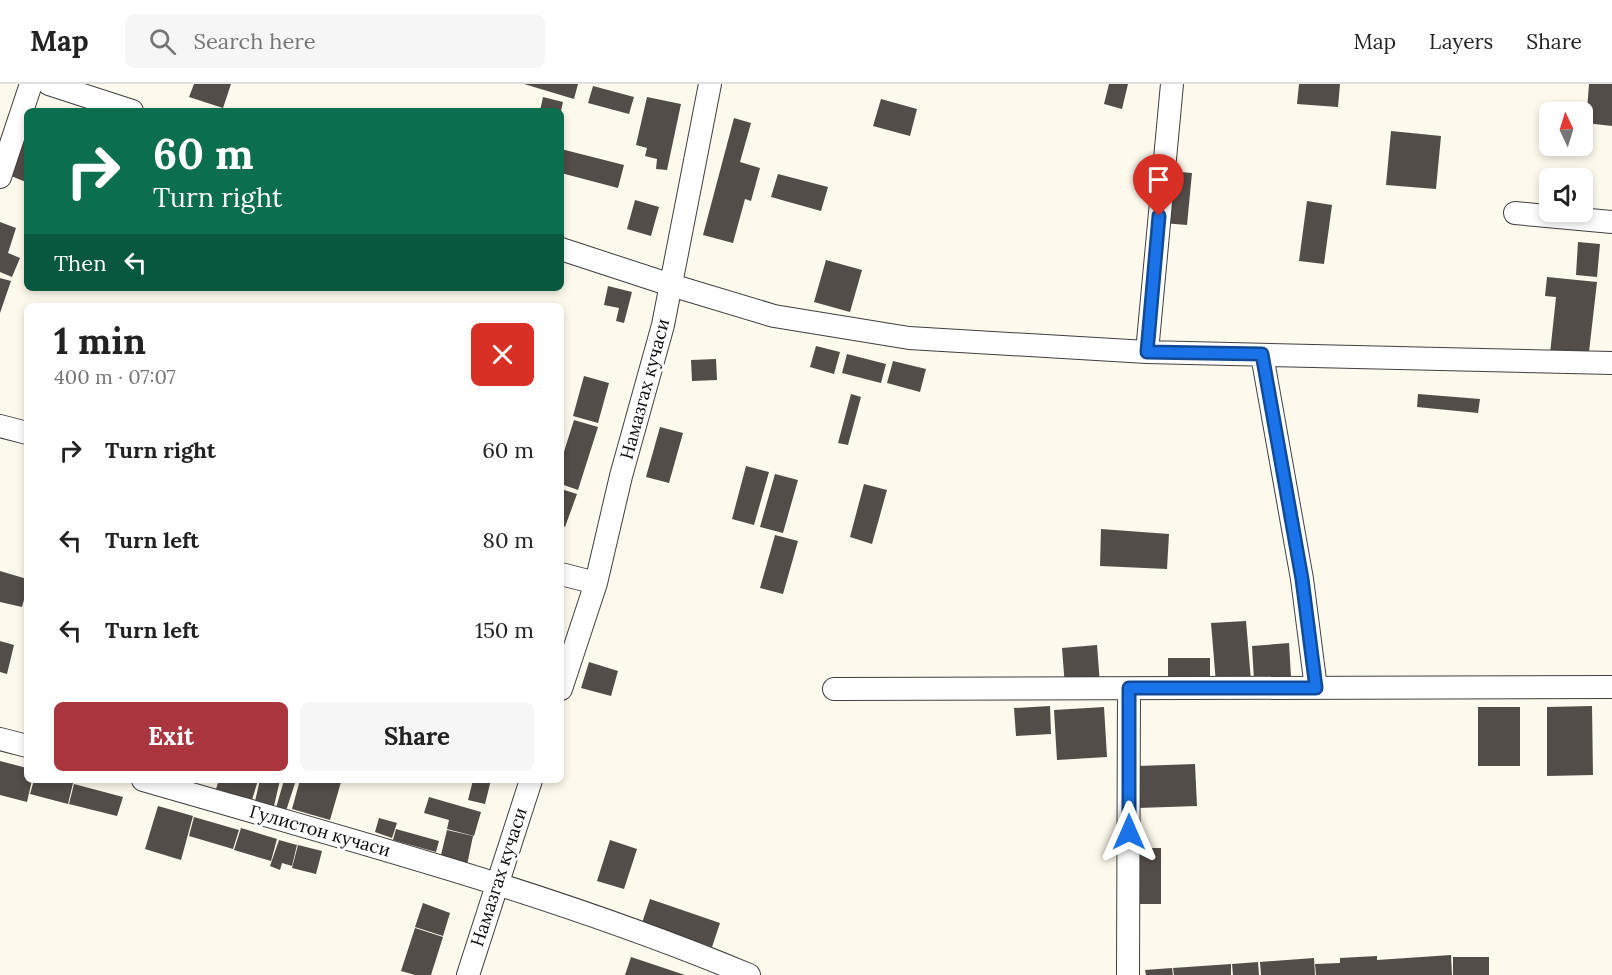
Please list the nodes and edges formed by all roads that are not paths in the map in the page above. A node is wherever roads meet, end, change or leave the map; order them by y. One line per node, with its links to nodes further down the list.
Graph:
1 (31, 84): 6 (street)
2 (49, 84): 5 (street)
3 (710, 84): 10 (street, Намазгах кучаси)
4 (1172, 84): 11 (street)
5 (123, 108)
6 (0, 177)
7 (1515, 213): 8 (street)
8 (1612, 222)
9 (564, 250): 10 (street)
10 (671, 285): 11 (street); 17 (street, Намазгах кучаси)
11 (1147, 352): 12 (street)
12 (1262, 354): 13 (street); 21 (street)
13 (1612, 363)
14 (0, 426): 15 (street)
15 (24, 432)
16 (564, 575): 17 (street)
17 (596, 584): 18 (street, Намазгах кучаси)
18 (564, 680)
19 (1612, 687): 21 (street)
20 (1129, 688): 21 (street); 22 (street); 30 (street)
21 (1316, 688)
22 (834, 689)
23 (0, 739): 24 (street)
24 (24, 745)
25 (153, 783): 27 (street, Гулистон кучаси)
26 (530, 783): 27 (street, Намазгах кучаси)
27 (497, 883): 28 (street, Намазгах кучаси); 29 (street, Гулистон кучаси)
28 (468, 975)
29 (749, 975)
30 (1128, 975)

